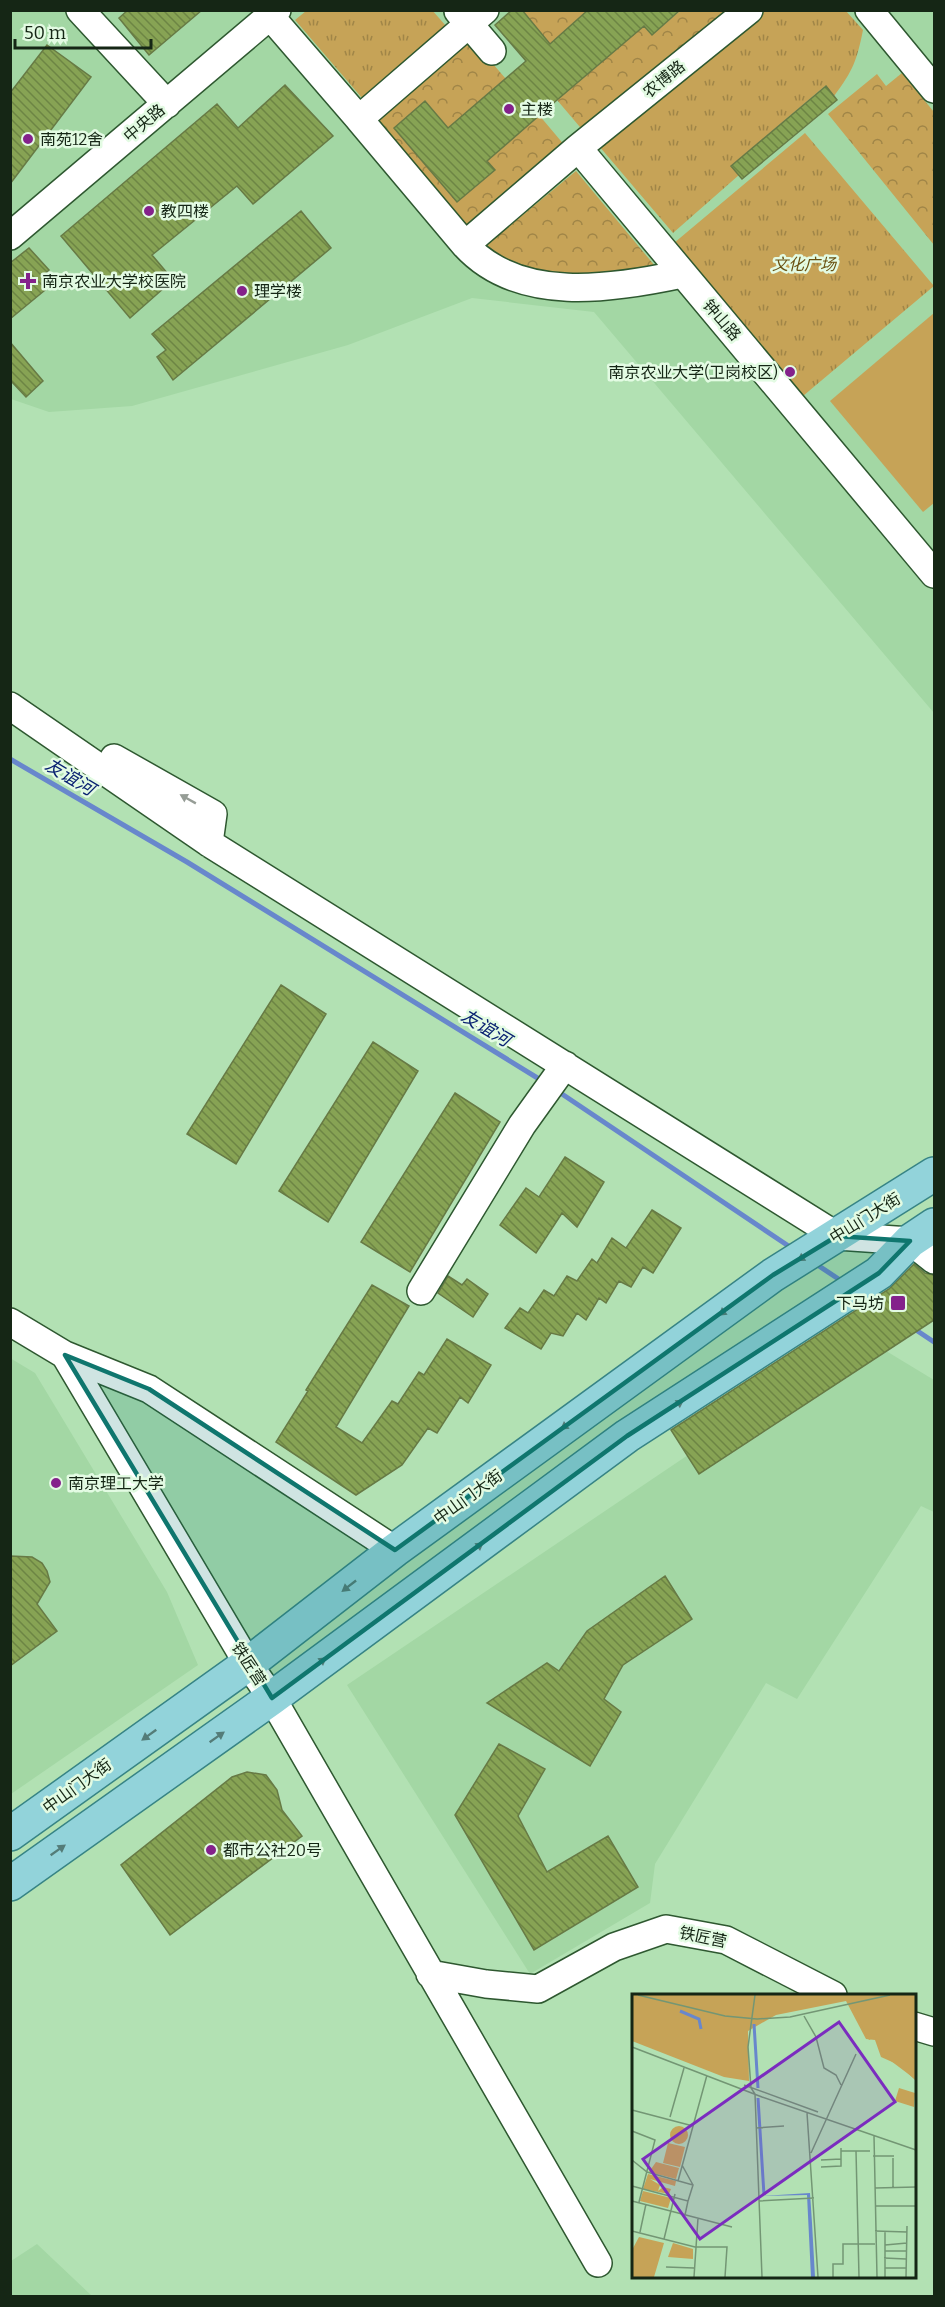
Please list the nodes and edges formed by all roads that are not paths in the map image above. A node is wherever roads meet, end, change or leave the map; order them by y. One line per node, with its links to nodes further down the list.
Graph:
1 (80, 10): 8 (street)
2 (749, 10): 10 (street, 农博路)
3 (869, 10): 7 (street)
4 (274, 13): 8 (street, 中央路); 9 (street)
5 (470, 15): 6 (street); 9 (street)
6 (492, 51)
7 (934, 89)
8 (167, 104): 11 (street, 中央路)
9 (359, 119): 12 (street)
10 (578, 148): 12 (street, 农博路); 13 (street, 钟山路)
11 (10, 236)
12 (465, 245): 13 (street)
13 (682, 274): 14 (street, 钟山路)
14 (933, 571)
15 (10, 700): 17 (street, one-way to 15)
16 (10, 705): 17 (street)
17 (209, 843): 18 (street)
18 (561, 1071): 20 (street); 22 (street)
19 (934, 1174): 20 (main road, 中山门大街)
20 (837, 1236): 21 (street); 25 (main road, 中山门大街, one-way to 25)
21 (926, 1242): 27 (main road, one-way to 21)
22 (421, 1291)
23 (10, 1322): 24 (street)
24 (65, 1355): 25 (street); 26 (street, 铁匠营)
25 (395, 1550): 26 (main road, 中山门大街, one-way to 26)
26 (248, 1664): 27 (street, 铁匠营); 28 (main road, 中山门大街, one-way to 28)
27 (272, 1698): 29 (main road, one-way to 27); 30 (street, 铁匠营)
28 (10, 1834)
29 (10, 1884)
30 (430, 1974): 31 (street, 铁匠营); 34 (street, 铁匠营)
31 (831, 1994)
32 (915, 2025): 33 (street)
33 (934, 2032)
34 (598, 2263)

